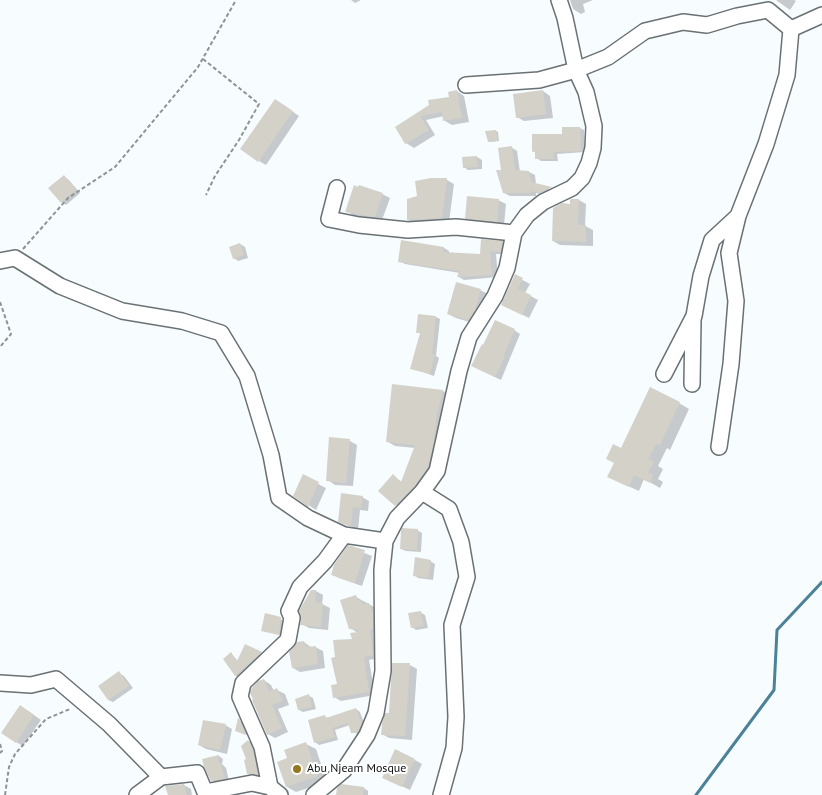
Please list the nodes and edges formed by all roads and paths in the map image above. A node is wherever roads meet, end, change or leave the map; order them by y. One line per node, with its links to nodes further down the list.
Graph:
1 (236, 0): 5 (path)
2 (559, 0): 6 (street)
3 (822, 15): 4 (street)
4 (791, 29): 6 (street); 10 (street)
5 (203, 59): 9 (path); 12 (path)
6 (576, 70): 7 (street); 11 (street)
7 (466, 85)
8 (338, 188): 11 (street)
9 (206, 194)
10 (738, 216): 15 (street); 19 (street)
11 (514, 233): 20 (street)
12 (15, 258): 13 (street); 21 (street)
13 (0, 261)
14 (0, 302): 16 (path)
15 (694, 316): 17 (street); 18 (street)
16 (0, 347)
17 (664, 374)
18 (692, 384)
19 (719, 447)
20 (422, 492): 22 (street); 32 (street)
21 (344, 535): 22 (street); 28 (street)
22 (385, 541): 31 (street)
23 (0, 683): 24 (street)
24 (84, 702): 27 (street); 29 (path)
25 (0, 744): 26 (path)
26 (0, 754)
27 (161, 777): 28 (street); 30 (street)
28 (275, 791)
29 (5, 795)
30 (137, 795)
31 (314, 795)
32 (441, 795)

